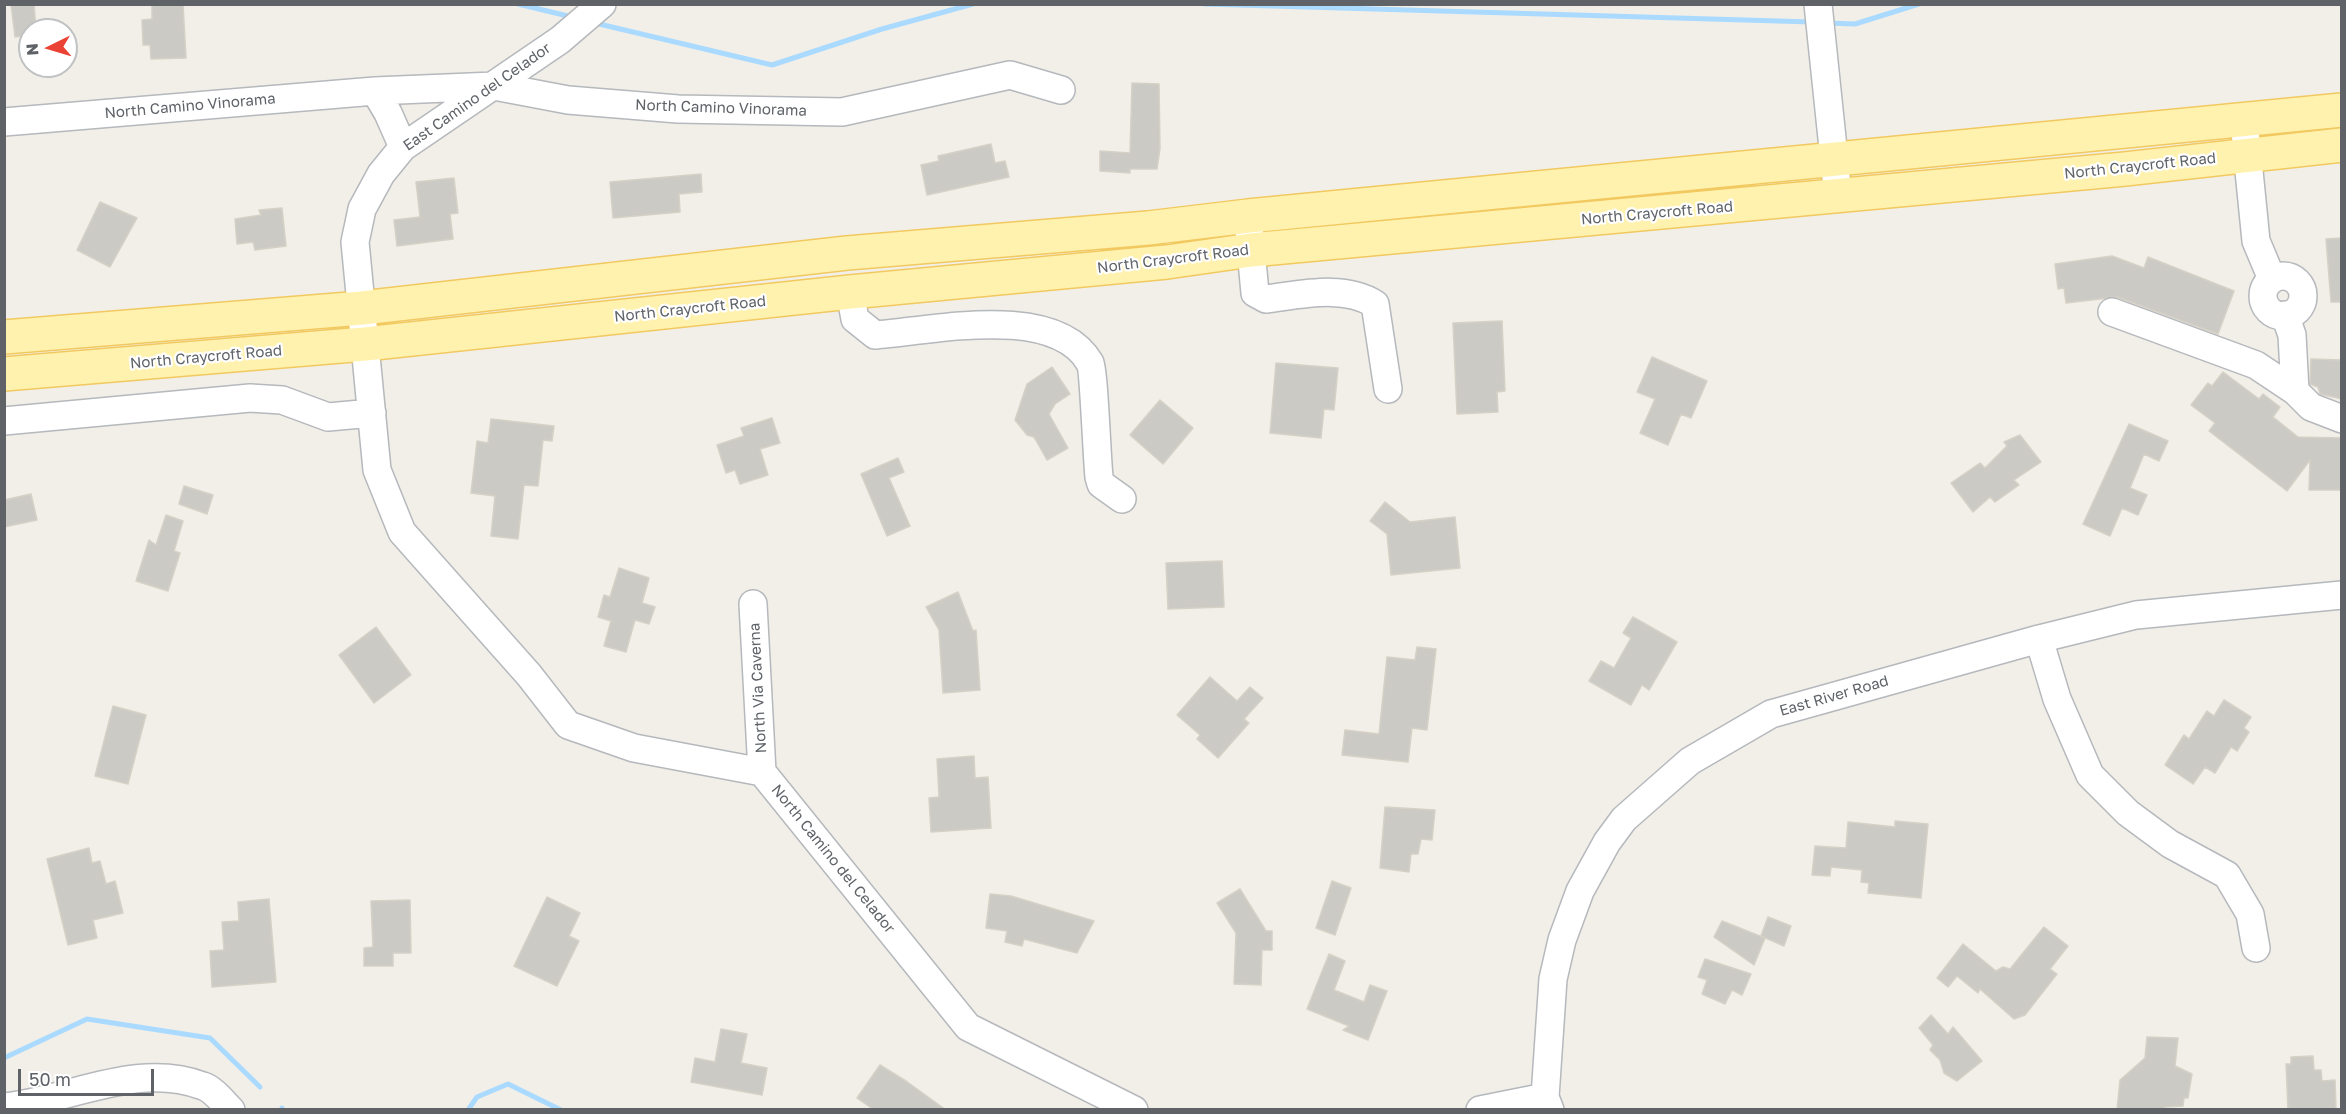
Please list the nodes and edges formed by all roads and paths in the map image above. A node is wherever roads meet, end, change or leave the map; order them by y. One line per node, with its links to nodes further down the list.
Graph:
1 (602, 4): 3 (street, East Camino del Celador)
2 (1818, 4): 12 (street)
3 (494, 86): 4 (street, North Camino Vinorama); 5 (street, North Camino Vinorama); 10 (street, East Camino del Celador)
4 (1061, 90)
5 (375, 91): 8 (street, North Camino Vinorama); 10 (street)
6 (2342, 110): 7 (main road)
7 (2244, 121): 11 (street); 12 (main road)
8 (4, 122)
9 (2342, 145): 11 (main road, North Craycroft Road)
10 (403, 147): 17 (street, East Camino del Celador)
11 (2247, 155): 13 (main road, North Craycroft Road); 23 (street)
12 (1834, 159): 13 (street); 14 (main road)
13 (1838, 196): 15 (main road, North Craycroft Road)
14 (1248, 216): 15 (street); 17 (main road)
15 (1251, 250): 16 (main road, North Craycroft Road); 22 (street)
16 (850, 292): 20 (main road, North Craycroft Road); 27 (street)
17 (362, 308): 19 (main road); 20 (street, North Camino del Celador)
18 (2112, 312): 23 (street)
19 (4, 337)
20 (365, 345): 21 (main road, North Craycroft Road); 24 (street, North Camino del Celador)
21 (4, 374)
22 (1388, 389)
23 (2295, 391): 25 (street)
24 (372, 413): 26 (street); 31 (street, North Camino del Celador)
25 (2342, 419)
26 (4, 422)
27 (1122, 499)
28 (2342, 595): 30 (street, East River Road)
29 (753, 604): 31 (street, North Via Caverna)
30 (2039, 639): 32 (street); 33 (street, East River Road)
31 (762, 772): 36 (street, North Camino del Celador)
32 (2256, 948)
33 (1548, 1103): 37 (street)
34 (4, 1107): 35 (street)
35 (231, 1110)
36 (1134, 1110)
37 (1480, 1110)

